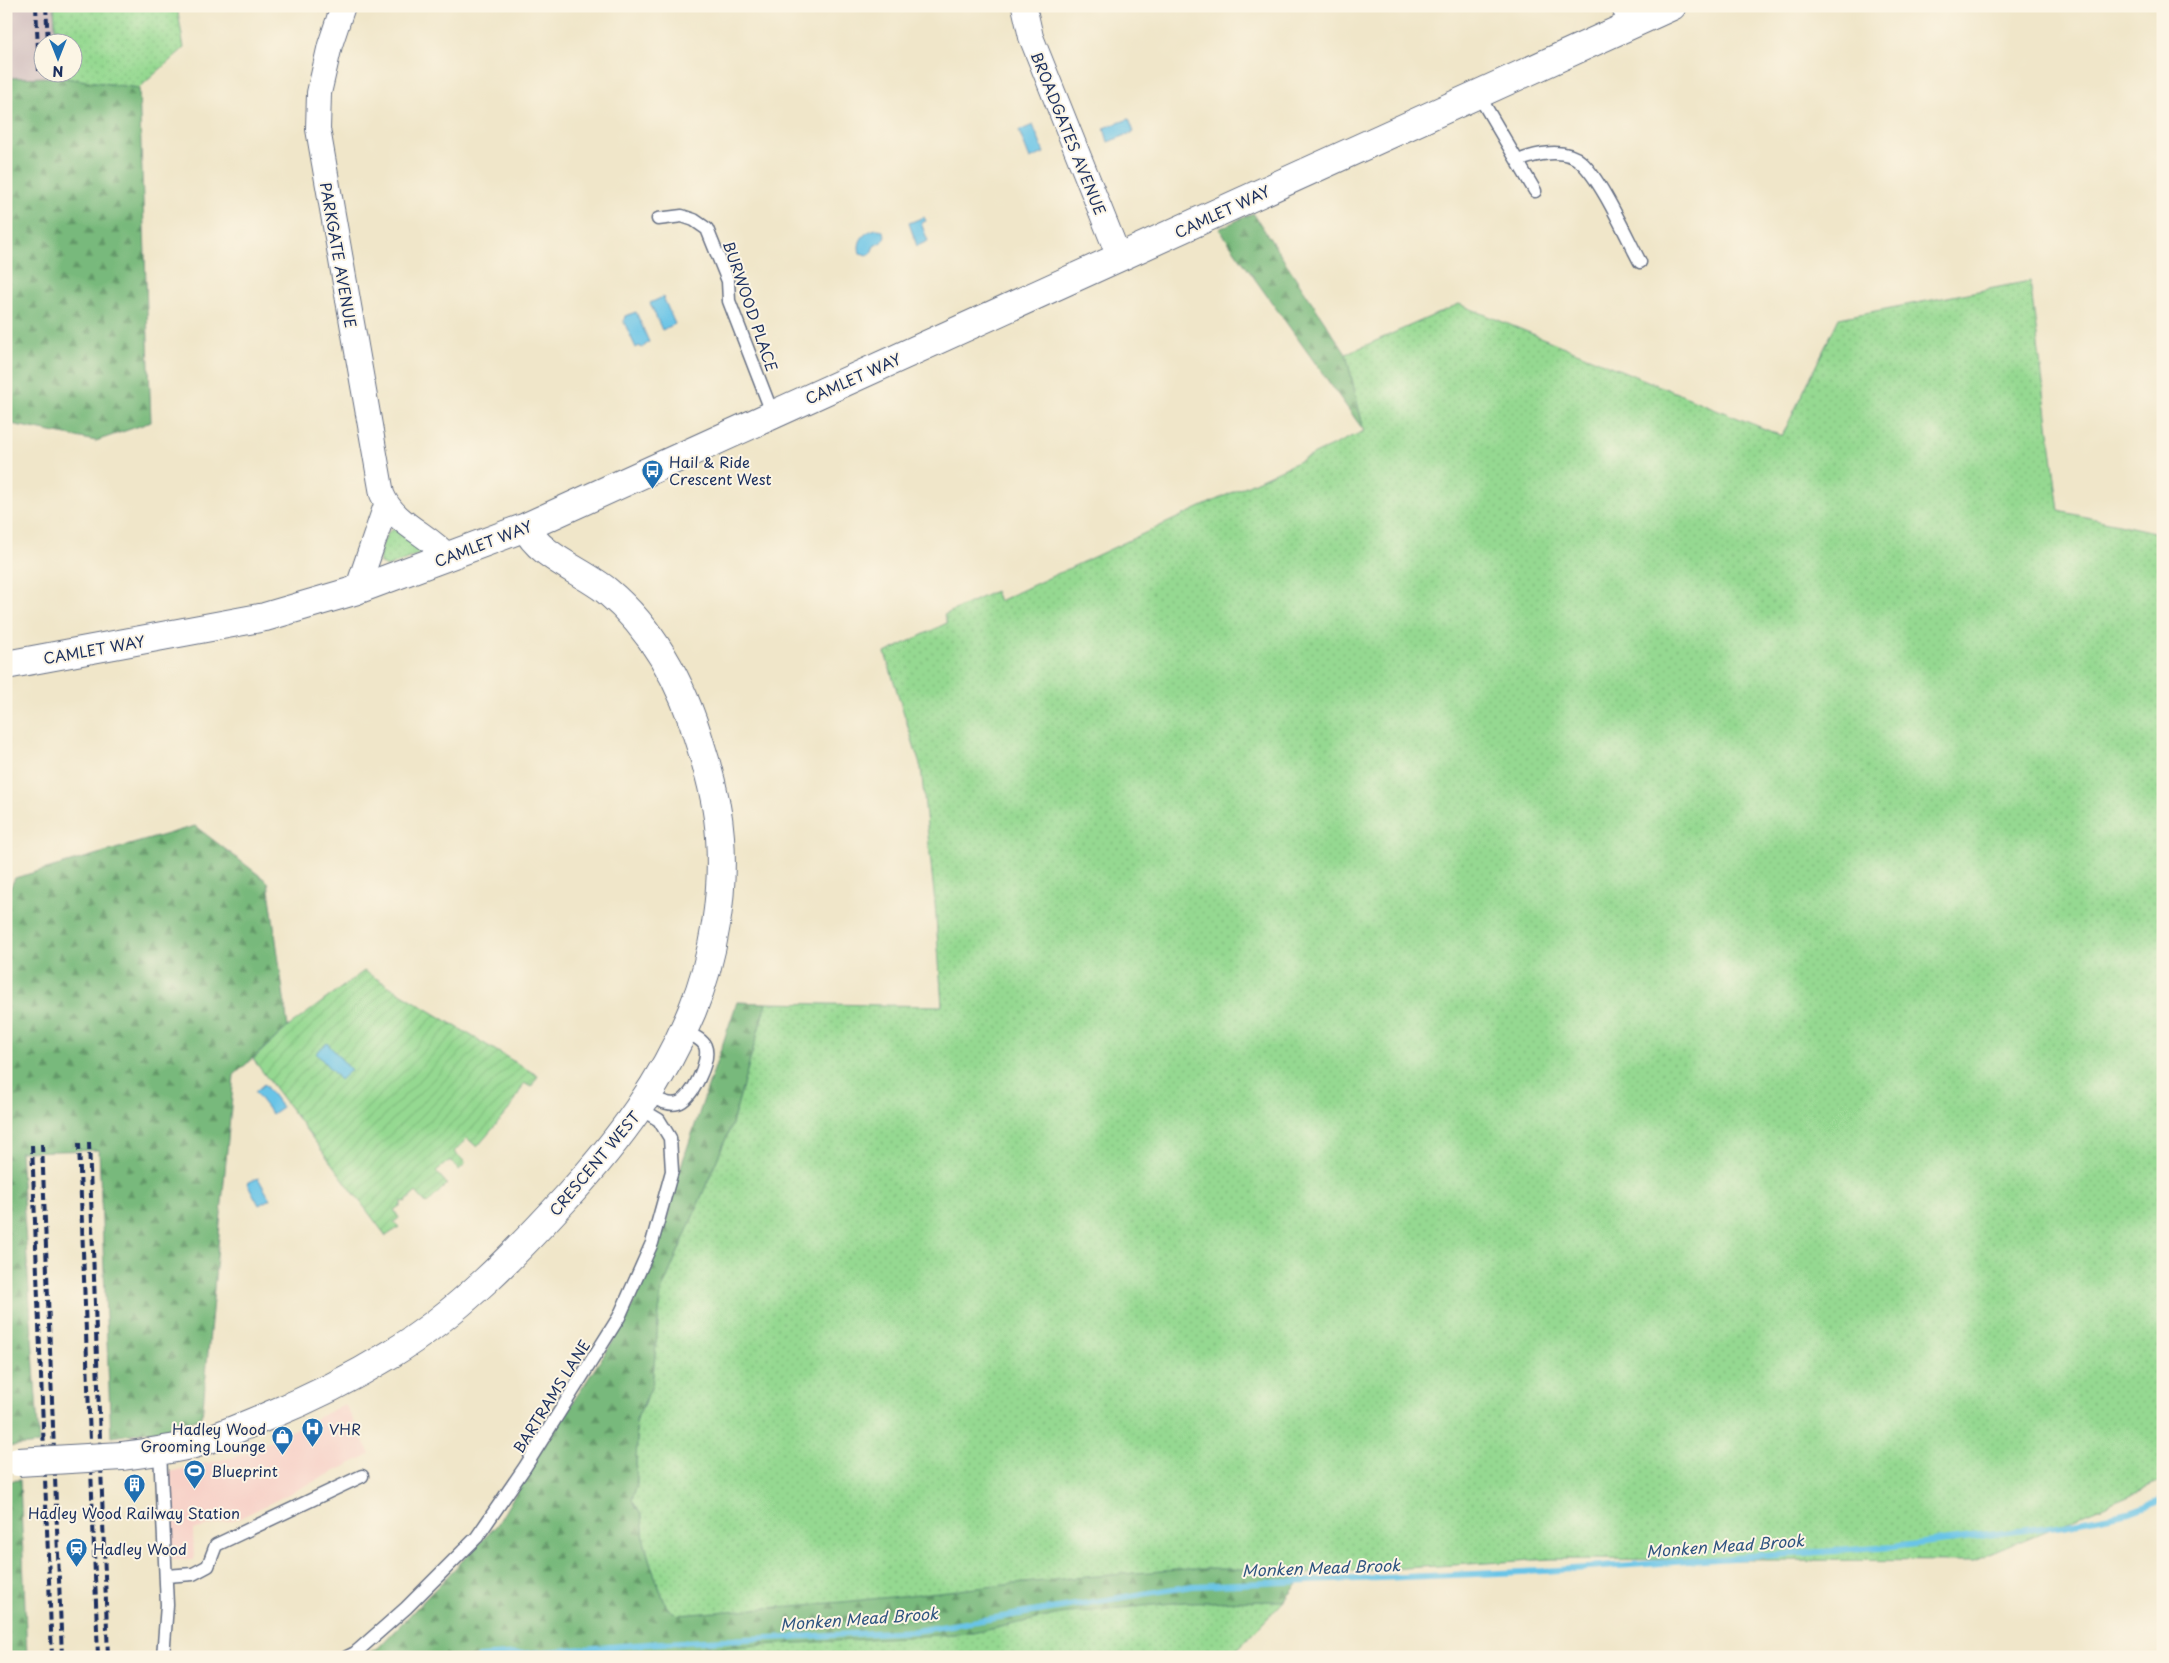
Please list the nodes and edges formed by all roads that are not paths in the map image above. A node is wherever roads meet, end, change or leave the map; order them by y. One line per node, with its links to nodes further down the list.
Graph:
1 (343, 6): 12 (street, PARKGATE AVENUE)
2 (1024, 6): 9 (street, BROADGATES AVENUE)
3 (1672, 6): 4 (street, CAMLET WAY)
4 (1628, 15): 5 (street, CAMLET WAY)
5 (1478, 94): 6 (lane); 9 (street, CAMLET WAY)
6 (1518, 161): 7 (lane); 10 (lane)
7 (1535, 191)
8 (658, 219): 11 (lane, BURWOOD PLACE)
9 (1119, 257): 11 (street, CAMLET WAY)
10 (1640, 262)
11 (773, 415): 13 (street, CAMLET WAY)
12 (386, 505): 14 (street); 15 (street)
13 (526, 527): 14 (street, CAMLET WAY); 17 (street, CRESCENT WEST)
14 (448, 557): 15 (street, CAMLET WAY)
15 (357, 590): 16 (street, CAMLET WAY)
16 (6, 665)
17 (683, 1032): 18 (street, CRESCENT WEST); 18 (lane)
18 (644, 1101): 19 (street, CRESCENT WEST); 24 (lane, BARTRAMS LANE)
19 (160, 1451): 20 (street, CRESCENT WEST, bridge); 22 (lane)
20 (12, 1462)
21 (362, 1476): 22 (lane)
22 (166, 1576): 23 (lane)
23 (163, 1657)
24 (347, 1657)

